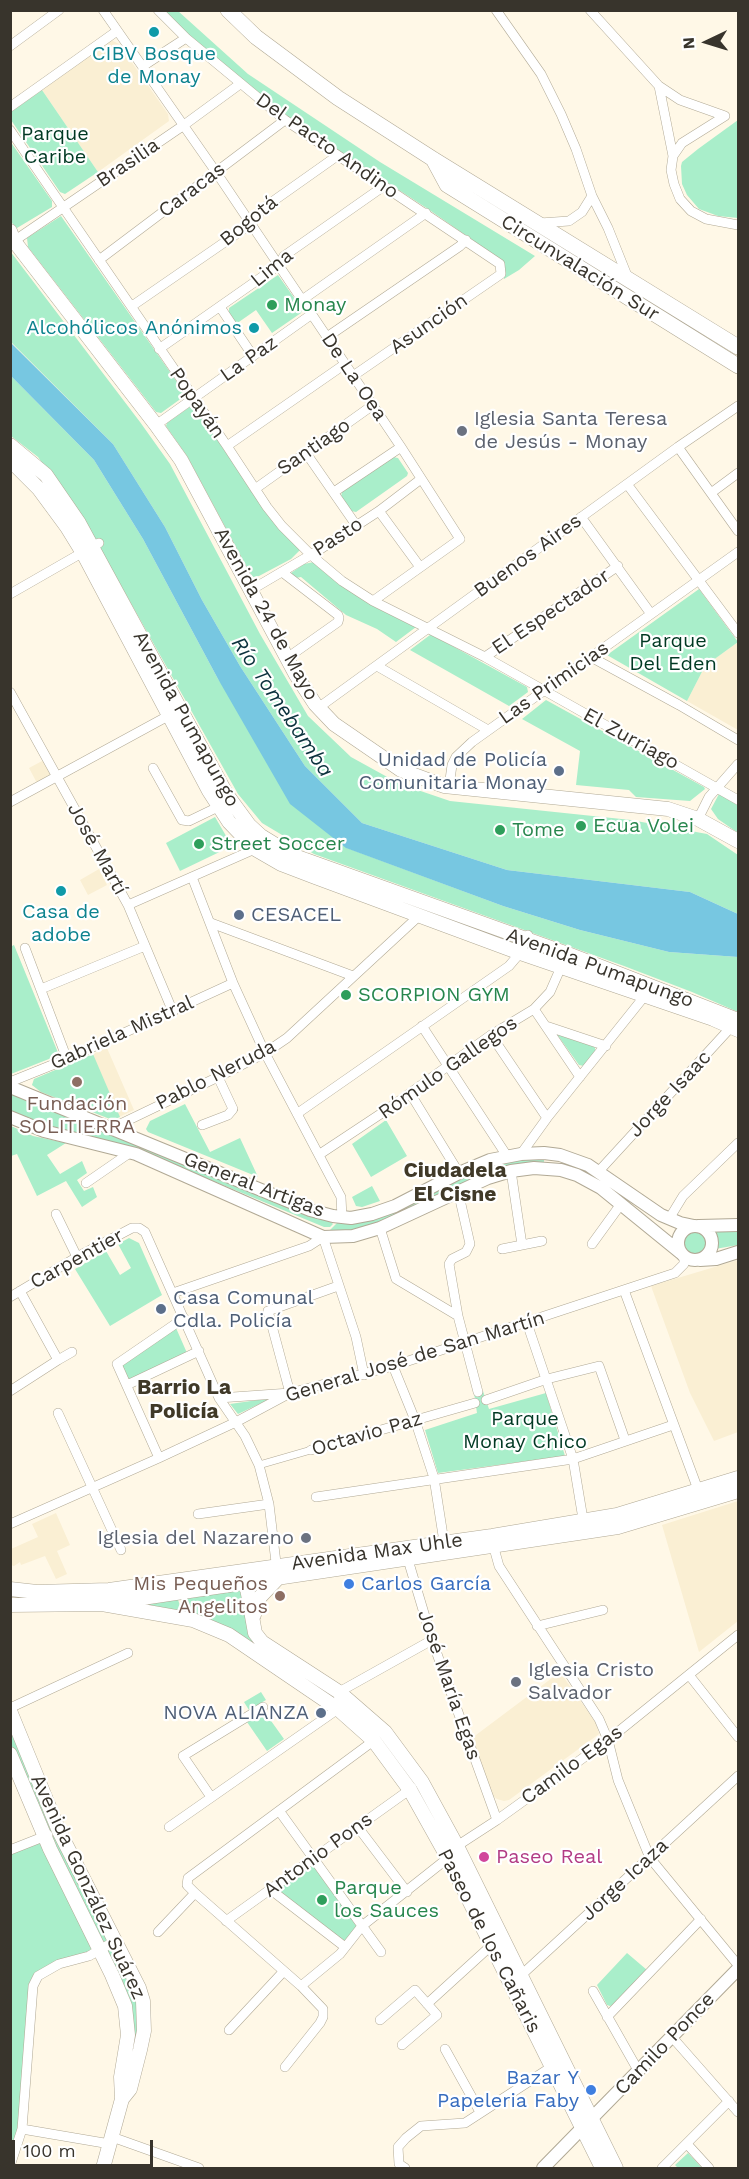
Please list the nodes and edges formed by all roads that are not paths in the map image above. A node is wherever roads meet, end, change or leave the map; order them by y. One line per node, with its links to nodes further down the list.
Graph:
1 (59, 10): 9 (street)
2 (103, 10): 7 (street, De La Oea)
3 (158, 10): 8 (street, Del Pacto Andino)
4 (228, 10): 19 (highway, Circunvalación Sur)
5 (496, 10): 22 (street)
6 (590, 10): 12 (street)
7 (117, 31): 10 (street, De La Oea); 13 (street)
8 (186, 38): 10 (street); 11 (street, Del Pacto Andino)
9 (10, 46)
10 (142, 66): 15 (street, De La Oea)
11 (240, 84): 14 (street, Del Pacto Andino); 15 (street, Brasilia)
12 (659, 87): 18 (street); 18 (street)
13 (10, 107)
14 (285, 120): 17 (street, Del Pacto Andino); 20 (street, Caracas)
15 (184, 125): 20 (street, De La Oea); 23 (street, Brasilia)
16 (10, 130): 23 (street, Popayán)
17 (337, 156): 21 (street, Del Pacto Andino); 26 (street, Bogotá)
18 (673, 156): 27 (street)
19 (433, 159): 25 (highway, Circunvalación Sur); 43 (highway, Circunvalación Sur)
20 (216, 172): 26 (street, De La Oea); 30 (street, Caracas)
21 (384, 186): 24 (street, Del Pacto Andino); 31 (street, Lima)
22 (592, 196): 25 (street); 33 (street)
23 (63, 206): 28 (street, Brasilia); 30 (street, Popayán)
24 (426, 213): 29 (street, Del Pacto Andino); 34 (street)
25 (540, 223): 33 (highway, Circunvalación Sur)
26 (251, 224): 31 (street, De La Oea); 35 (street, Bogotá)
27 (738, 225)
28 (12, 237): 48 (main road, Avenida 24 de Mayo)
29 (466, 240): 32 (street, Del Pacto Andino); 38 (street)
30 (99, 260): 35 (street, Popayán)
31 (279, 265): 34 (street, De La Oea); 36 (street, Lima)
32 (502, 270): 44 (street, Asunción)
33 (644, 289): 39 (highway, Circunvalación Sur)
34 (302, 300): 37 (street, De La Oea)
35 (132, 306): 40 (street, Popayán)
36 (219, 307): 40 (street, Lima); 41 (street)
37 (312, 314): 38 (street, De La Oea); 41 (street, La Paz)
38 (327, 337): 42 (street, De La Oea)
39 (738, 347)
40 (159, 349): 45 (street, Popayán)
41 (253, 356): 45 (street, La Paz)
42 (345, 364): 44 (street, De La Oea); 49 (street)
43 (738, 366)
44 (353, 376): 46 (street, De La Oea)
45 (193, 399): 48 (street, La Paz); 49 (street, Popayán)
46 (373, 405): 50 (street, De La Oea); 53 (street, Santiago)
47 (738, 406): 51 (street, Buenos Aires)
48 (156, 425): 71 (main road, Avenida 24 de Mayo)
49 (227, 446): 57 (street, Popayán)
50 (401, 447): 55 (street, De La Oea); 58 (street)
51 (678, 447): 56 (street, Buenos Aires); 59 (street)
52 (11, 452): 64 (main road, Avenida Pumapungo)
53 (306, 453): 57 (street, Santiago); 58 (street)
54 (738, 473): 59 (street)
55 (421, 479): 60 (street, Pasto); 68 (street, De La Oea)
56 (627, 484): 61 (street, Buenos Aires); 70 (street)
57 (255, 489): 66 (street, Popayán)
58 (334, 492): 62 (street)
59 (711, 493): 63 (street)
60 (379, 510): 62 (street, Pasto); 68 (street)
61 (581, 517): 67 (street); 75 (street, Buenos Aires)
62 (356, 525): 66 (street, Pasto)
63 (738, 531)
64 (92, 548): 72 (street); 84 (main road, Avenida Pumapungo); 102 (main road, Avenida Pumapungo)
65 (738, 552): 70 (street, Las Primicias)
66 (311, 555): 69 (street, Pasto); 73 (street, Popayán)
67 (618, 566): 74 (street); 77 (street, El Espectador)
68 (420, 567): 73 (street, De La Oea)
69 (282, 572): 71 (street, Pasto); 79 (street)
70 (699, 581): 74 (street, Las Primicias); 76 (street)
71 (252, 590): 79 (main road, Avenida 24 de Mayo)
72 (10, 594)
73 (373, 601): 75 (street, Popayán)
74 (651, 614): 78 (street, Las Primicias)
75 (429, 627): 77 (street, El Zurriago); 80 (street, Buenos Aires)
76 (738, 633)
77 (485, 657): 81 (street, El Zurriago)
78 (591, 657): 81 (street, Las Primicias); 86 (street)
79 (287, 658): 83 (main road, Avenida 24 de Mayo)
80 (377, 666): 83 (street, Buenos Aires); 85 (street)
81 (545, 690): 85 (street, Las Primicias); 91 (street, El Zurriago)
82 (10, 692): 89 (street, José Martí)
83 (318, 708): 90 (main road, Avenida 24 de Mayo)
84 (168, 716): 89 (street); 94 (main road, Avenida Pumapungo)
85 (488, 730): 90 (street, Las Primicias)
86 (738, 740)
87 (738, 764): 91 (street)
88 (153, 768): 94 (street)
89 (57, 776): 93 (street); 99 (street, José Martí)
90 (449, 787): 95 (main road, Avenida 24 de Mayo)
91 (718, 787): 92 (street, El Zurriago); 95 (street)
92 (738, 800)
93 (10, 802)
94 (218, 807): 97 (main road, Avenida Pumapungo)
95 (698, 819): 96 (main road, Avenida 24 de Mayo)
96 (738, 841)
97 (255, 849): 98 (street); 100 (main road, Avenida Pumapungo)
98 (192, 878): 99 (street); 101 (street)
99 (128, 905): 103 (street, José Martí)
100 (420, 915): 102 (main road, Avenida Pumapungo); 106 (street, Pablo Neruda)
101 (211, 923): 106 (street); 107 (street)
102 (525, 942): 105 (main road, Avenida Pumapungo); 109 (main road, Avenida Pumapungo); 113 (street)
103 (145, 946): 108 (street); 111 (street, José Martí)
104 (25, 948): 108 (street)
105 (561, 967): 109 (main road, Avenida Pumapungo); 110 (street, Rómulo Gallegos)
106 (353, 976): 117 (street, Pablo Neruda)
107 (233, 983): 111 (street, Gabriela Mistral); 117 (street)
108 (41, 989): 118 (street)
109 (649, 991): 112 (main road, Avenida Pumapungo); 116 (street)
110 (534, 1009): 114 (street); 115 (street, Rómulo Gallegos)
111 (173, 1011): 118 (street, Gabriela Mistral)
112 (736, 1023): 136 (street, Jorge Isaac)
113 (422, 1026): 119 (street); 125 (street)
114 (546, 1026): 116 (street); 121 (street)
115 (491, 1035): 119 (street, Rómulo Gallegos); 127 (street)
116 (606, 1046): 121 (street)
117 (265, 1053): 120 (street, Pablo Neruda); 125 (street)
118 (67, 1059): 122 (street, Gabriela Mistral)
119 (448, 1065): 124 (street, Rómulo Gallegos); 134 (street)
120 (218, 1077): 128 (street); 129 (street, Pablo Neruda)
121 (580, 1077): 127 (street)
122 (10, 1082)
123 (10, 1087): 129 (street, General Artigas)
124 (410, 1093): 133 (street, Rómulo Gallegos); 137 (street)
125 (298, 1113): 133 (street)
126 (10, 1117): 131 (street, General Artigas)
127 (547, 1118): 132 (street)
128 (202, 1125)
129 (112, 1128): 142 (street, General Artigas)
130 (738, 1143): 143 (street)
131 (131, 1152): 138 (street); 147 (street, General Artigas)
132 (521, 1154): 134 (street, General Artigas); 136 (street, General Artigas)
133 (320, 1155): 142 (street)
134 (507, 1156): 137 (street, General Artigas)
135 (511, 1170): 139 (street, General Artigas); 140 (street, General Artigas); 150 (street)
136 (599, 1172): 143 (street, General Artigas)
137 (459, 1173): 142 (street, General Artigas)
138 (86, 1183)
139 (458, 1191): 146 (street, General Artigas); 161 (street)
140 (621, 1204): 149 (street); 153 (street, General Artigas)
141 (56, 1214): 154 (street)
142 (342, 1218): 147 (street)
143 (669, 1219): 145 (street, General Artigas)
144 (738, 1225): 145 (street, General Artigas)
145 (697, 1226): 153 (street); 155 (street)
146 (380, 1228): 147 (street, General Artigas); 161 (street)
147 (323, 1238): 156 (street); 159 (street)
148 (542, 1241): 150 (street)
149 (592, 1244)
150 (522, 1245): 151 (street)
151 (502, 1249)
152 (738, 1252): 155 (street, General Artigas)
153 (682, 1254): 155 (street, General Artigas); 157 (street, General José de San Martín)
154 (77, 1257): 158 (street, Carpentier); 159 (street, Carpentier)
155 (699, 1260)
156 (338, 1286): 169 (street); 174 (street)
157 (624, 1290): 163 (street, General José de San Martín); 181 (street)
158 (20, 1291): 160 (street, Carpentier); 167 (street)
159 (173, 1293): 162 (street)
160 (10, 1297)
161 (458, 1316): 164 (street)
162 (184, 1318): 165 (street); 171 (street)
163 (527, 1323): 164 (street, General José de San Martín); 170 (street)
164 (464, 1342): 168 (street, General José de San Martín); 173 (street)
165 (199, 1351): 171 (street); 175 (street)
166 (72, 1352): 167 (street)
167 (58, 1360): 172 (street)
168 (393, 1366): 169 (street, General José de San Martín); 179 (street)
169 (364, 1375): 174 (street, General José de San Martín)
170 (547, 1379): 176 (street); 182 (street); 185 (street)
171 (127, 1385): 184 (street)
172 (10, 1391)
173 (478, 1392)
174 (290, 1393): 175 (street); 180 (street, General José de San Martín)
175 (219, 1398): 180 (street)
176 (486, 1400)
177 (475, 1403): 179 (street, Octavio Paz)
178 (58, 1413): 189 (street)
179 (415, 1420): 183 (street, Octavio Paz); 187 (street)
180 (236, 1422): 184 (street, General José de San Martín); 186 (street)
181 (673, 1425): 182 (street); 192 (street)
182 (624, 1440): 185 (street)
183 (311, 1450): 186 (street, Octavio Paz)
184 (159, 1458): 189 (street, General José de San Martín)
185 (573, 1459): 187 (street); 196 (street)
186 (259, 1465): 193 (street)
187 (434, 1478): 191 (street); 198 (street)
188 (738, 1478): 192 (main road, Avenida Max Uhle)
189 (92, 1488): 195 (street, General José de San Martín); 199 (street)
190 (738, 1491): 192 (main road, Avenida Max Uhle)
191 (316, 1497)
192 (701, 1497): 196 (main road, Avenida Max Uhle)
193 (269, 1503): 194 (street); 201 (street)
194 (198, 1514)
195 (10, 1524)
196 (584, 1527): 197 (main road, Avenida Max Uhle)
197 (492, 1541): 198 (main road, Avenida Max Uhle); 200 (main road, Avenida Max Uhle); 210 (street)
198 (444, 1542): 200 (main road, Avenida Max Uhle)
199 (121, 1550)
200 (406, 1553): 201 (main road, Avenida Max Uhle); 212 (street, José María Egas)
201 (277, 1573): 202 (main road, Avenida Max Uhle); 209 (main road)
202 (246, 1577): 203 (main road, Avenida Max Uhle); 209 (main road, Paseo de los Cañaris)
203 (180, 1587): 204 (main road, Avenida Max Uhle); 205 (main road, Avenida Max Uhle); 208 (main road)
204 (10, 1588)
205 (102, 1604): 206 (main road, Avenida Max Uhle); 208 (main road, Paseo de los Cañaris)
206 (10, 1605)
207 (603, 1610): 210 (street)
208 (193, 1620): 217 (main road, Paseo de los Cañaris)
209 (253, 1623): 215 (main road, Paseo de los Cañaris)
210 (537, 1626): 221 (street)
211 (738, 1635): 214 (street, Camilo Egas)
212 (432, 1640): 215 (street); 227 (street, José María Egas)
213 (128, 1653): 218 (street)
214 (689, 1675): 220 (street); 221 (street, Camilo Egas)
215 (339, 1692): 217 (street); 219 (main road, Paseo de los Cañaris)
216 (263, 1707): 225 (street)
217 (338, 1709): 219 (main road, Paseo de los Cañaris); 225 (street)
218 (10, 1710): 230 (main road, Avenida González Suárez)
219 (380, 1736): 224 (main road, Paseo de los Cañaris); 226 (street)
220 (738, 1737)
221 (608, 1740): 227 (street, Camilo Egas); 235 (street)
222 (10, 1754): 231 (main road, Avenida González Suárez)
223 (738, 1776): 235 (street, Jorge Icaza)
224 (416, 1786): 228 (street, Antonio Pons); 232 (main road, Paseo de los Cañaris); 234 (main road, Paseo de los Cañaris)
225 (211, 1797): 229 (street)
226 (280, 1812): 236 (street); 239 (street)
227 (497, 1820): 232 (street, Camilo Egas)
228 (357, 1826): 236 (street, Antonio Pons); 238 (street)
229 (168, 1827)
230 (59, 1831): 231 (street); 244 (main road, Avenida González Suárez)
231 (44, 1837): 233 (street); 247 (main road, Avenida González Suárez)
232 (458, 1846): 234 (street, Camilo Egas); 245 (main road, Paseo de los Cañaris)
233 (10, 1850)
234 (448, 1858): 238 (street, Camilo Egas); 245 (main road, Paseo de los Cañaris)
235 (650, 1858): 240 (street); 251 (street, Jorge Icaza)
236 (314, 1859): 237 (street, Antonio Pons); 242 (street)
237 (271, 1890): 241 (street, Antonio Pons); 246 (street)
238 (406, 1892): 242 (street, Camilo Egas)
239 (195, 1893): 241 (street); 243 (street)
240 (702, 1919): 249 (street); 255 (street)
241 (226, 1921): 250 (street)
242 (362, 1926): 246 (street, Camilo Egas); 248 (street)
243 (158, 1932)
244 (115, 1941): 247 (street); 264 (main road, Avenida González Suárez)
245 (497, 1941): 251 (main road, Paseo de los Cañaris); 254 (street)
246 (345, 1947): 252 (street, Camilo Egas)
247 (100, 1951): 264 (main road, Avenida González Suárez); 269 (street)
248 (381, 1952)
249 (738, 1967): 258 (street, Camilo Ponce)
250 (283, 1972): 252 (street); 257 (street)
251 (516, 1980): 261 (main road, Paseo de los Cañaris)
252 (301, 1986): 262 (street)
253 (593, 1991): 255 (street)
254 (427, 2004): 256 (street); 259 (street)
255 (607, 2017): 263 (street)
256 (380, 2020)
257 (229, 2030)
258 (672, 2037): 263 (street, Camilo Ponce); 265 (street)
259 (402, 2045)
260 (445, 2049): 266 (street)
261 (558, 2063): 266 (street); 268 (main road, Paseo de los Cañaris)
262 (285, 2067)
263 (639, 2072): 268 (street, Camilo Ponce)
264 (122, 2099): 270 (main road, Avenida González Suárez)
265 (729, 2101): 267 (street); 271 (street)
266 (480, 2112): 273 (street)
267 (738, 2112)
268 (587, 2123): 277 (street, Camilo Ponce); 278 (main road, Paseo de los Cañaris); 279 (main road, Paseo de los Cañaris)
269 (22, 2129): 270 (street); 272 (street)
270 (111, 2140): 275 (main road, Avenida González Suárez); 276 (street)
271 (687, 2144): 274 (street); 280 (street)
272 (10, 2166)
273 (400, 2167)
274 (666, 2167)
275 (103, 2169)
276 (198, 2169)
277 (543, 2169)
278 (602, 2169)
279 (616, 2169)
280 (709, 2169)

